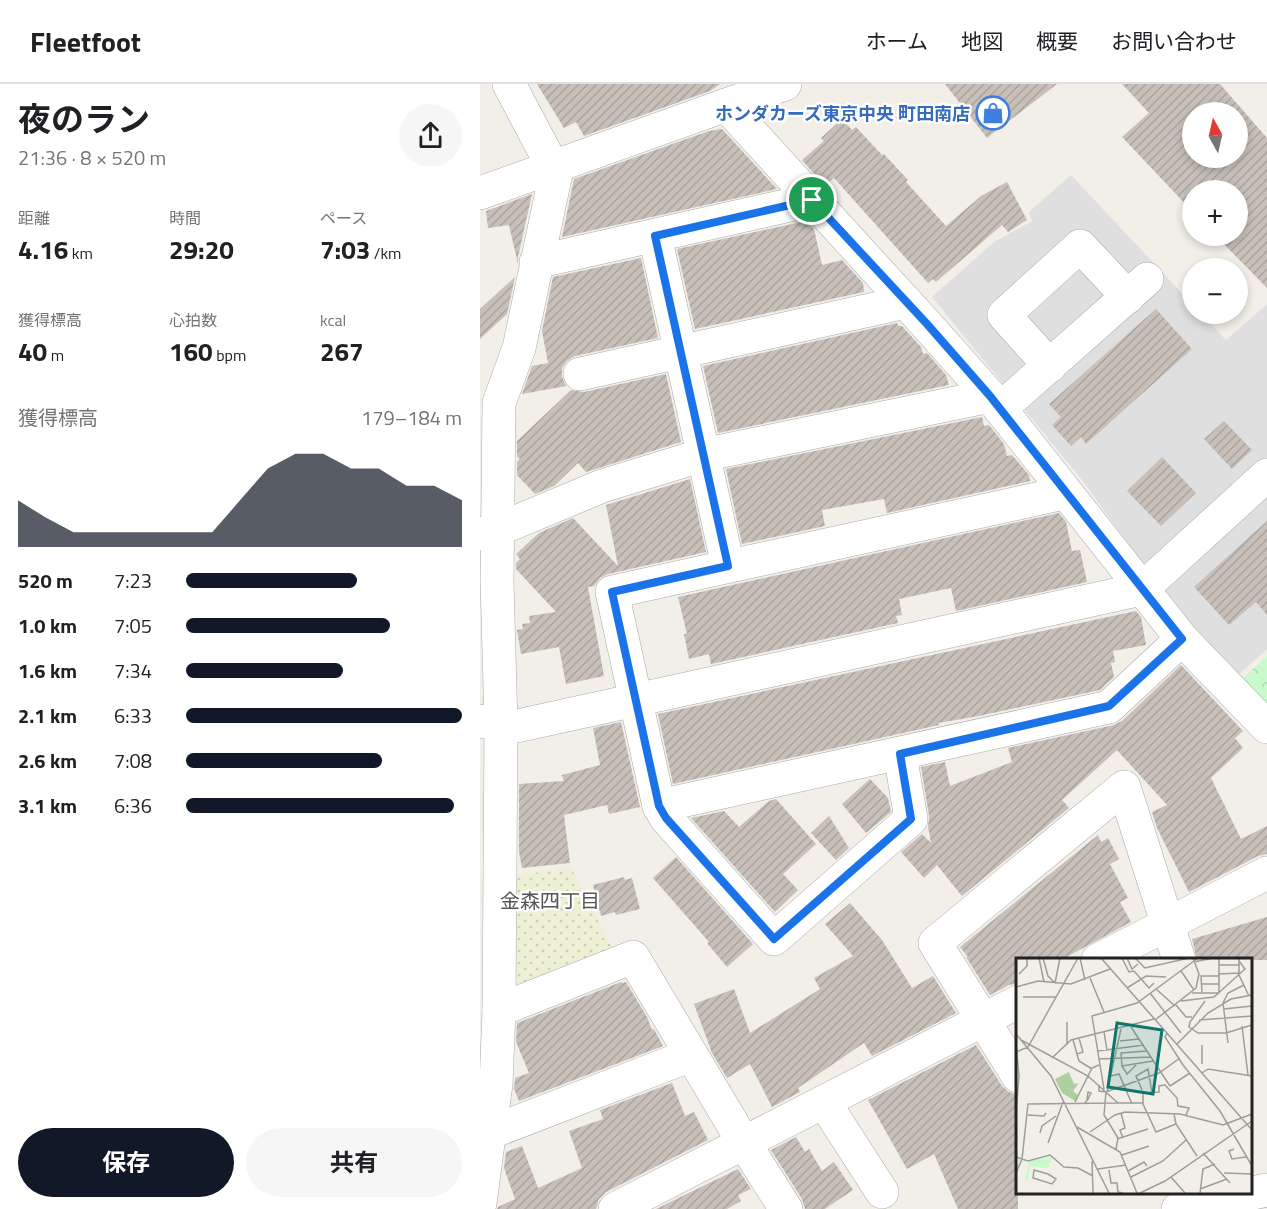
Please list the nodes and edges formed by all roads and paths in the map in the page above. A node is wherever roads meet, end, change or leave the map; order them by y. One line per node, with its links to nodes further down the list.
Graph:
1 (508, 84): 4 (street)
2 (785, 84): 3 (street)
3 (726, 105): 4 (street); 6 (street)
4 (554, 168): 5 (street); 8 (street)
5 (480, 193)
6 (812, 200): 7 (street); 9 (street)
7 (655, 236): 8 (street); 10 (street)
8 (536, 262): 17 (street)
9 (906, 302): 10 (street); 13 (street)
10 (681, 351): 12 (street); 14 (street)
11 (1050, 366): 11 (street); 13 (street)
12 (580, 374)
13 (995, 403): 14 (street); 16 (street)
14 (703, 455): 17 (street); 18 (street)
15 (1267, 475): 19 (street)
16 (1064, 492): 18 (street); 19 (street)
17 (489, 532): 22 (street)
18 (728, 566): 21 (street)
19 (1142, 590): 20 (street); 21 (street)
20 (1182, 639): 23 (street); 24 (street)
21 (634, 699): 22 (street); 25 (street)
22 (490, 722): 30 (street)
23 (1267, 727)
24 (900, 754): 25 (street); 25 (street)
25 (659, 806)
26 (1267, 873): 27 (street)
27 (1167, 924): 28 (street); 29 (street); 33 (street)
28 (1102, 958)
29 (1178, 958)
30 (490, 966): 32 (street)
31 (1016, 1003): 33 (street)
32 (499, 1010): 34 (street); 37 (street)
33 (982, 1020): 35 (street); 36 (street)
34 (691, 1055): 37 (street); 38 (street)
35 (1016, 1073)
36 (824, 1102): 38 (street); 39 (street)
37 (489, 1133): 41 (street)
38 (744, 1143): 42 (street); 43 (street)
39 (882, 1192)
40 (1233, 1194): 44 (street)
41 (480, 1203)
42 (615, 1209)
43 (786, 1209)
44 (1178, 1209)

